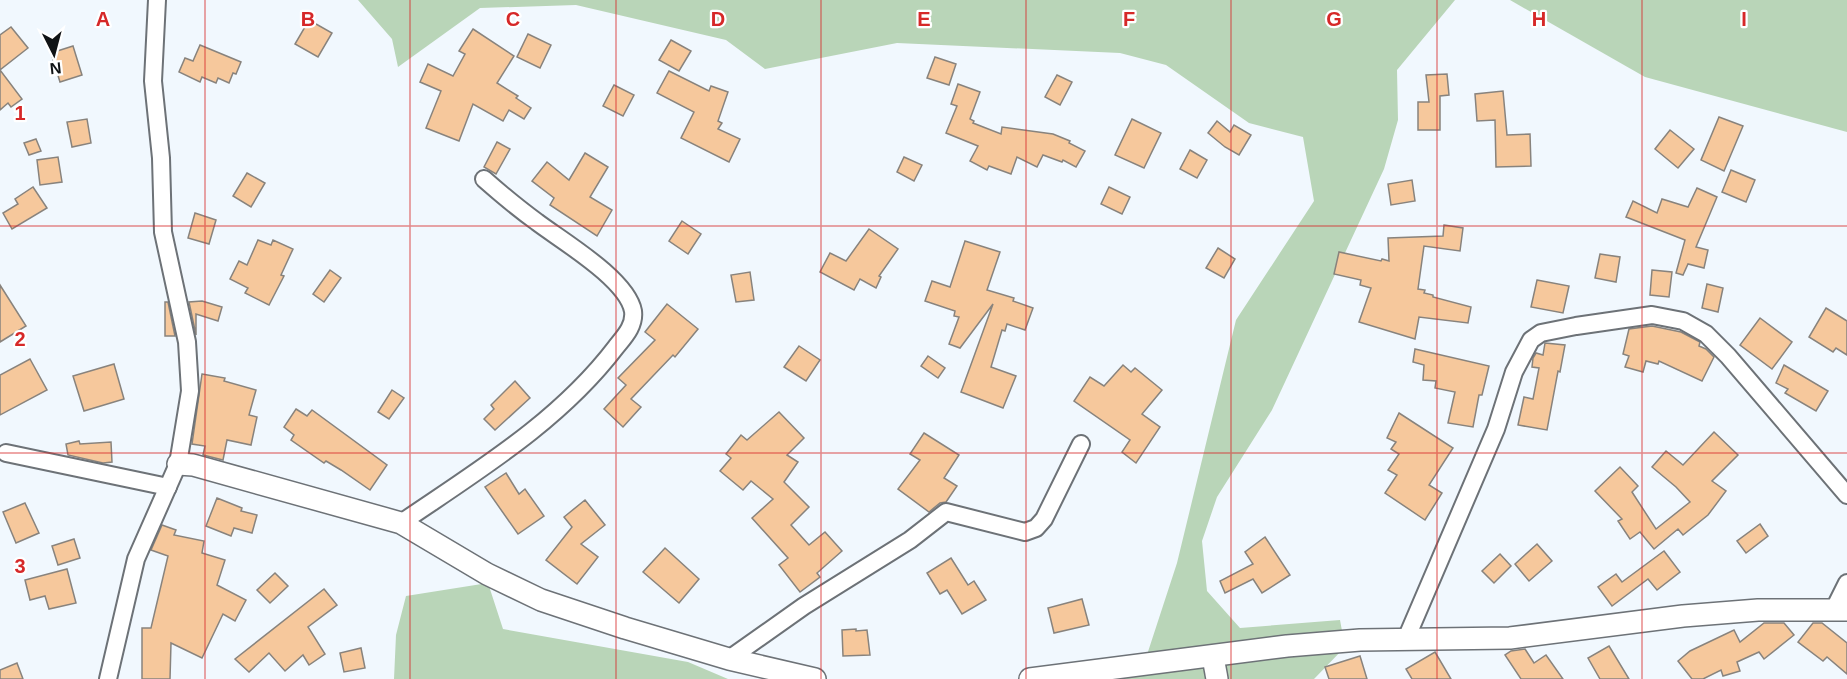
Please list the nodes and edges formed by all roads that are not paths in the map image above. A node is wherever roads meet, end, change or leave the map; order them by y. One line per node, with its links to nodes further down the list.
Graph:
1 (157, 0): 5 (street)
2 (484, 179): 8 (street)
3 (1081, 444): 13 (street)
4 (6, 453): 6 (street)
5 (178, 464): 6 (street); 8 (street)
6 (168, 487): 14 (street)
7 (1847, 495): 11 (street)
8 (401, 523): 13 (street)
9 (1847, 583): 10 (street)
10 (1840, 609): 11 (street)
11 (1406, 639): 12 (street)
12 (1213, 657): 16 (street); 17 (street)
13 (729, 659): 15 (street)
14 (108, 679)
15 (814, 679)
16 (1030, 679)
17 (1217, 679)

